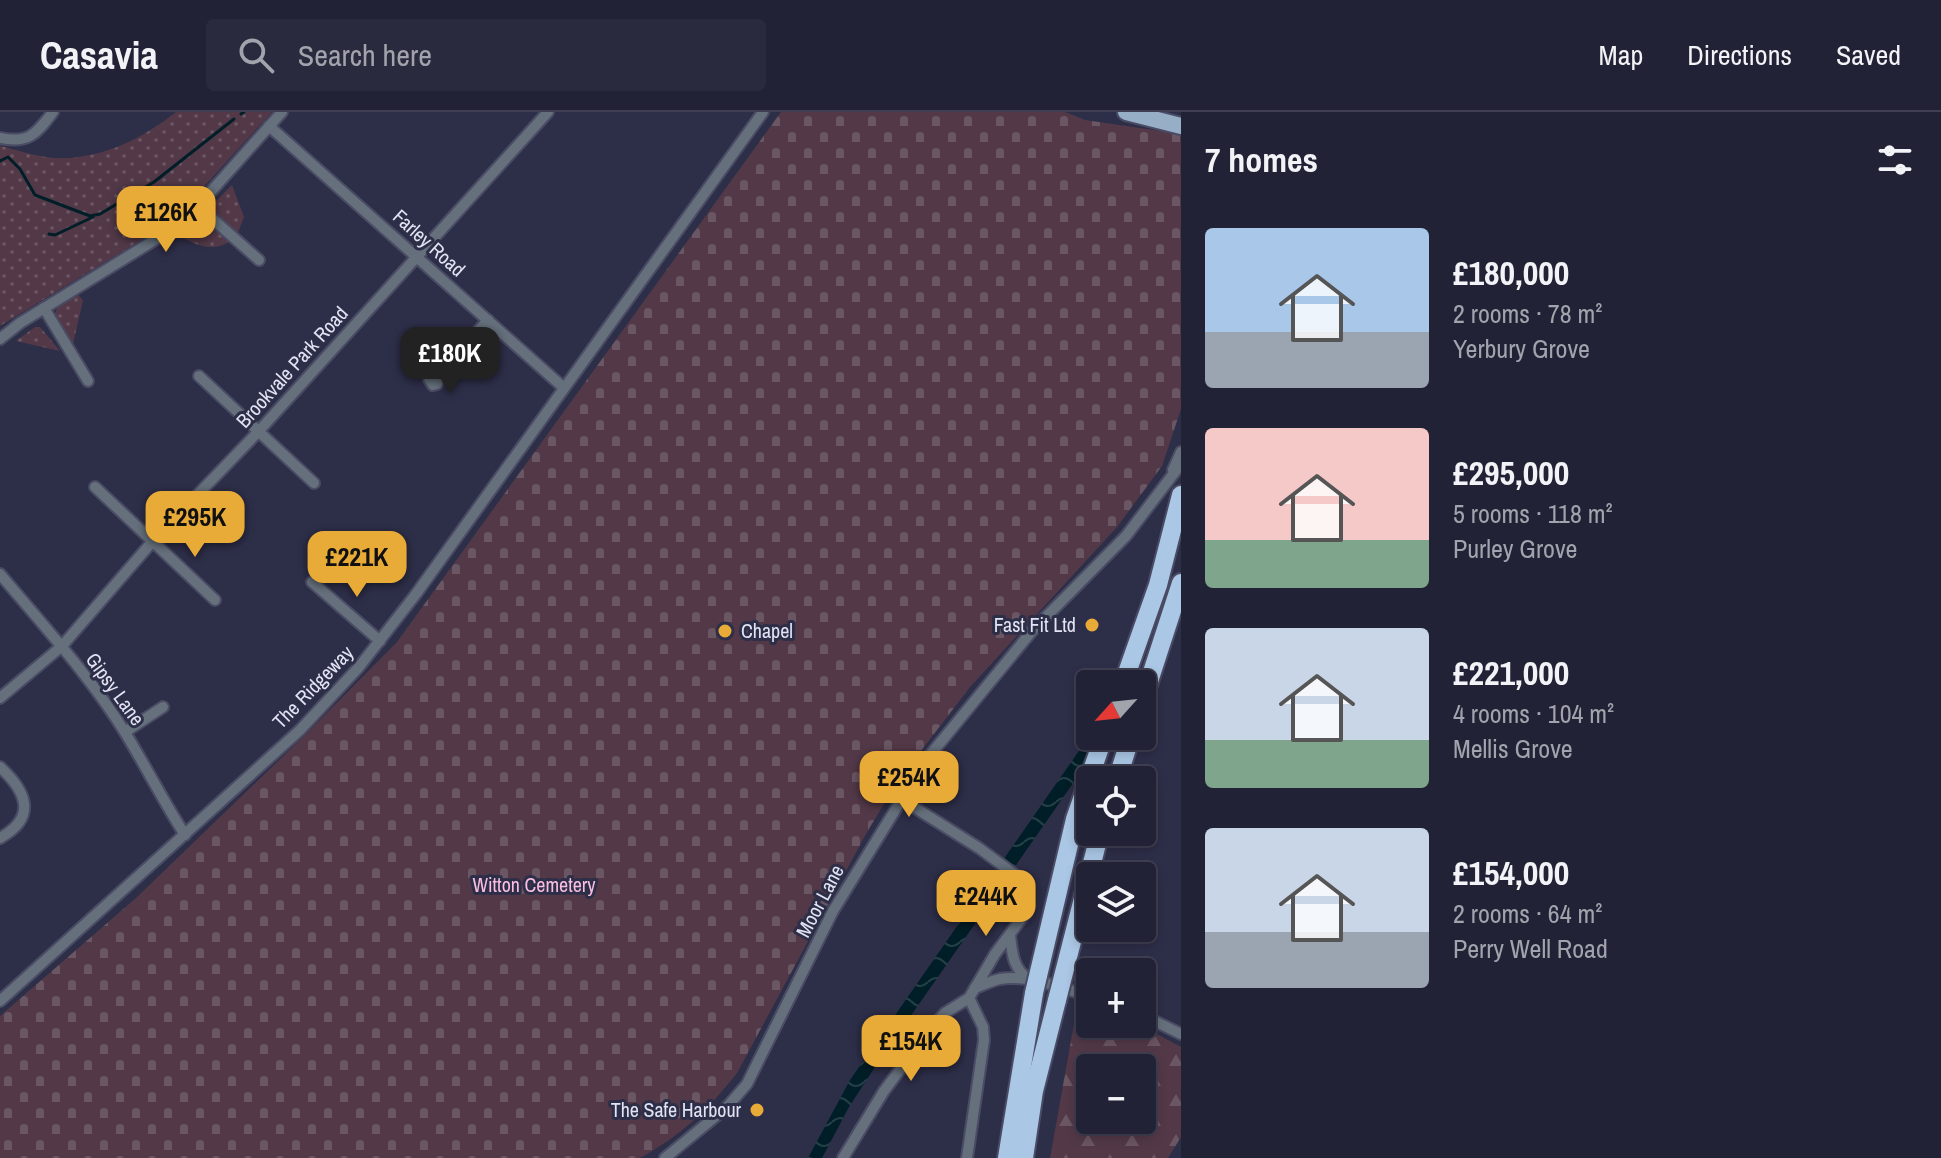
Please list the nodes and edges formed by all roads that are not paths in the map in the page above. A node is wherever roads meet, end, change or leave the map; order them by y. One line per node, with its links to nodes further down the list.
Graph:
1 (53, 112): 8 (street)
2 (282, 112): 6 (street)
3 (548, 112): 10 (street, Brookvale Park Road)
4 (763, 112): 18 (street, The Ridgeway)
5 (1134, 113): 7 (main road)
6 (269, 126): 9 (street); 10 (street, Farley Road)
7 (1181, 126)
8 (0, 138)
9 (198, 206): 11 (street); 12 (street)
10 (416, 256): 13 (street, Farley Road); 19 (street, Brookvale Park Road)
11 (259, 260)
12 (44, 308): 14 (street); 17 (street)
13 (488, 320): 16 (street); 18 (street, Farley Road)
14 (0, 339)
15 (199, 376): 19 (street)
16 (438, 376)
17 (88, 381)
18 (564, 388): 31 (street, The Ridgeway)
19 (258, 432): 23 (street); 26 (street, Brookvale Park Road)
20 (1181, 452): 22 (street, Moor Lane)
21 (1181, 464): 22 (street, Moor Lane)
22 (1169, 479): 40 (street, Moor Lane)
23 (314, 483)
24 (95, 487): 26 (street)
25 (1181, 495): 33 (highway)
26 (152, 542): 30 (street); 32 (street, Brookvale Park Road)
27 (0, 574): 32 (street, Gipsy Lane)
28 (312, 582): 31 (street)
29 (1181, 583): 34 (highway)
30 (215, 600)
31 (380, 641): 41 (street, The Ridgeway)
32 (62, 646): 35 (street, Brookvale Park Road); 37 (street, Gipsy Lane)
33 (1128, 670)
34 (1153, 670)
35 (0, 698)
36 (163, 707): 37 (street)
37 (125, 732): 41 (street, Gipsy Lane)
38 (1099, 750): 45 (highway, bridge)
39 (0, 767): 42 (street)
40 (901, 799): 44 (street); 52 (street, Moor Lane)
41 (185, 835): 49 (street, The Ridgeway)
42 (0, 838)
43 (1096, 846): 56 (highway, bridge)
44 (1010, 935): 45 (street); 46 (street)
45 (1032, 986): 46 (street); 47 (street); 55 (highway)
46 (975, 988): 48 (street)
47 (1076, 994)
48 (969, 998): 53 (street); 54 (street)
49 (0, 1001)
50 (1156, 1022): 51 (street)
51 (1181, 1034)
52 (665, 1158)
53 (843, 1158)
54 (967, 1158)
55 (1007, 1158)
56 (1024, 1158)

